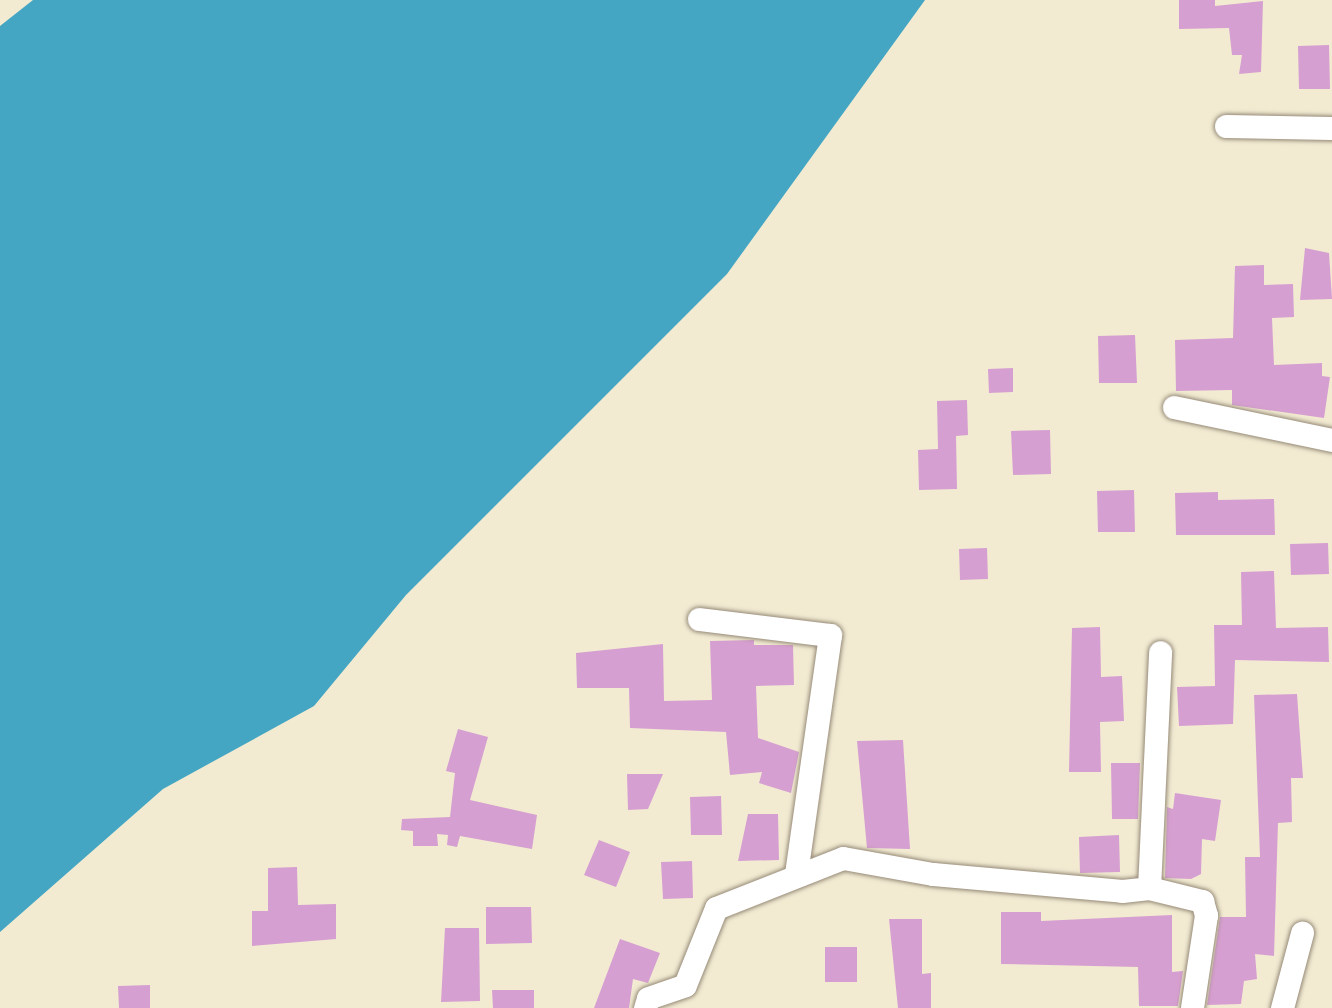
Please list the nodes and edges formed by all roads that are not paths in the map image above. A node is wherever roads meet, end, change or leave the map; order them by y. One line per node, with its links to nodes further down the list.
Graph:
1 (1226, 126): 2 (street)
2 (1332, 128)
3 (1174, 407): 4 (street)
4 (1332, 440)
5 (699, 620): 7 (street)
6 (1160, 652): 8 (street)
7 (796, 873): 8 (street); 10 (street)
8 (1149, 888): 11 (street)
9 (1302, 933): 12 (street)
10 (645, 1008)
11 (1192, 1008)
12 (1282, 1008)

